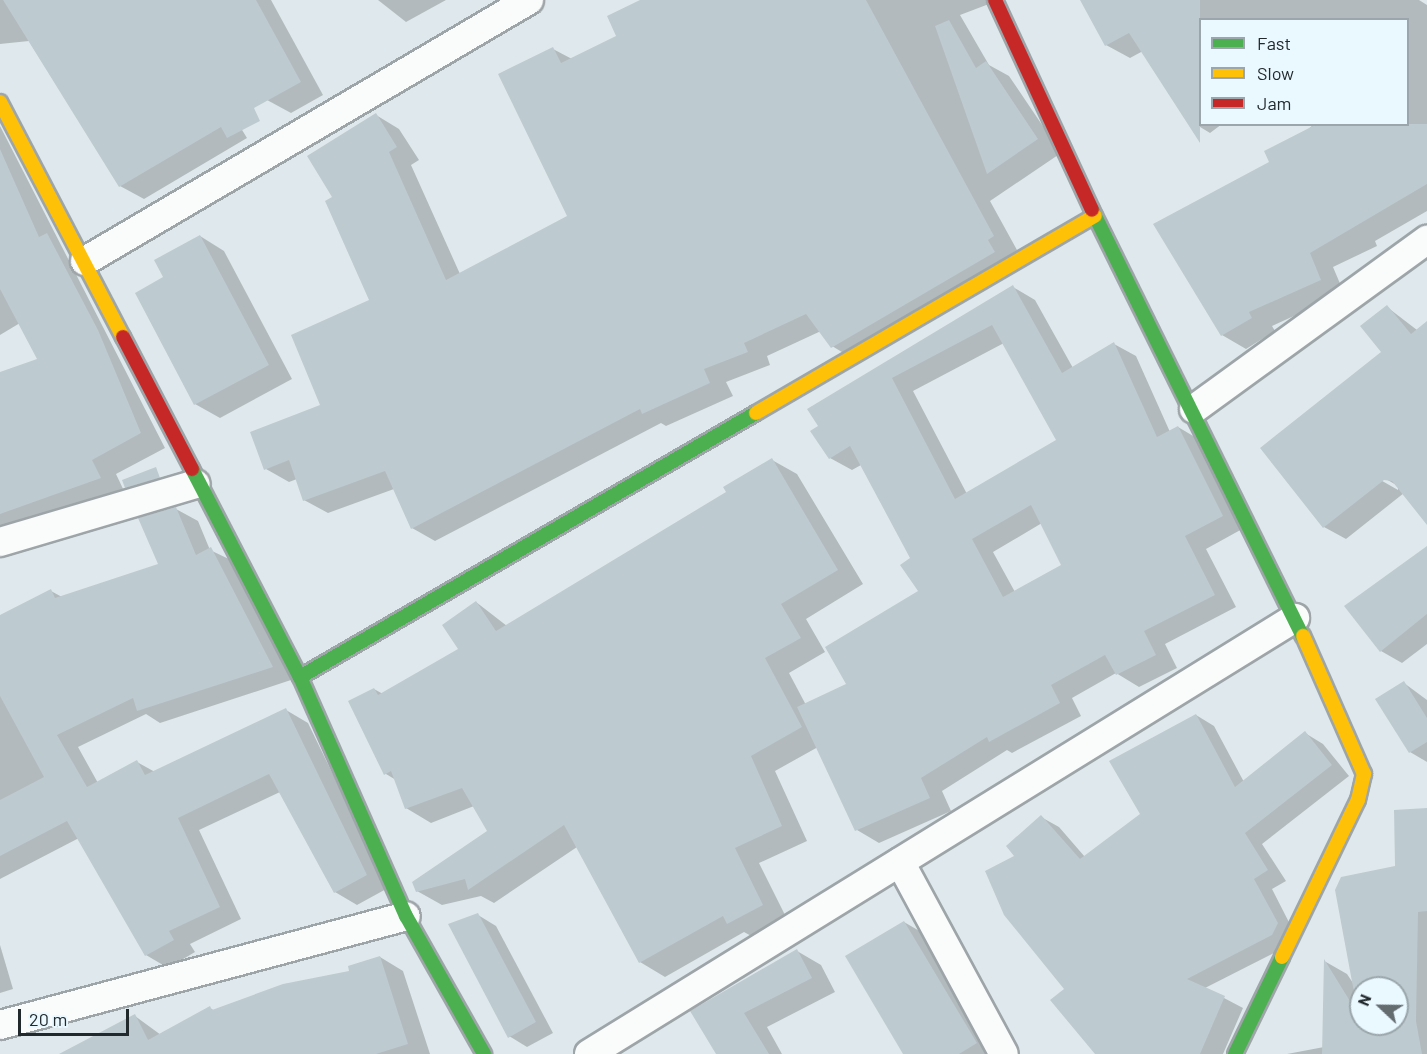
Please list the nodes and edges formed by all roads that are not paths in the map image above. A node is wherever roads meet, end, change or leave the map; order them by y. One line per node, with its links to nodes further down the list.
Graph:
1 (530, 0): 6 (street)
2 (994, 0): 4 (street)
3 (0, 102): 6 (street)
4 (1095, 216): 7 (street); 11 (street)
5 (1427, 240): 7 (street)
6 (85, 261): 8 (street)
7 (1194, 409): 10 (street)
8 (196, 484): 9 (street); 11 (street)
9 (0, 542)
10 (1295, 618): 12 (street); 18 (street)
11 (300, 677): 13 (street)
12 (900, 862): 16 (street); 17 (street)
13 (406, 916): 14 (street); 15 (street)
14 (0, 1025)
15 (484, 1054)
16 (589, 1054)
17 (1004, 1054)
18 (1234, 1054)

